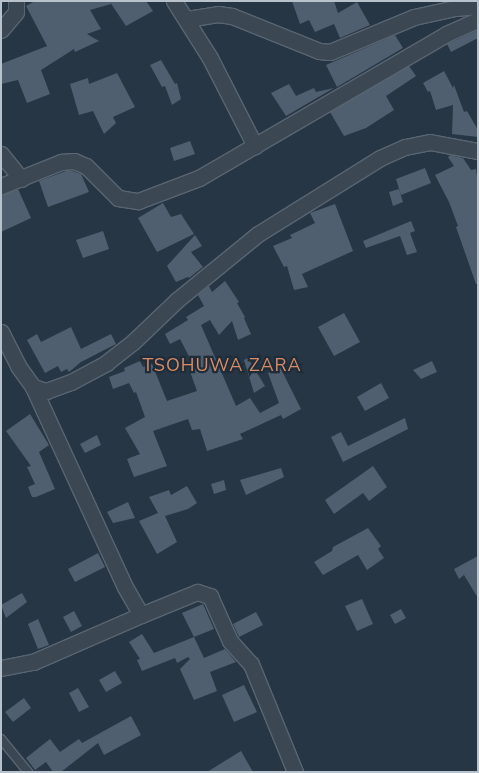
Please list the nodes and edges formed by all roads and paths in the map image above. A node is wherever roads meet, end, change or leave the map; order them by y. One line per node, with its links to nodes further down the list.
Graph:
1 (16, 1): 6 (street)
2 (174, 1): 4 (street)
3 (478, 6): 4 (street)
4 (186, 19): 7 (street)
5 (478, 20): 7 (street)
6 (1, 30)
7 (256, 146): 10 (street)
8 (478, 151): 13 (street)
9 (1, 154): 10 (street)
10 (21, 179): 11 (street)
11 (1, 186)
12 (1, 332): 13 (street)
13 (33, 387): 14 (street)
14 (141, 615): 15 (street); 18 (street)
15 (1, 668)
16 (1, 739): 17 (lane)
17 (28, 772)
18 (295, 772)

